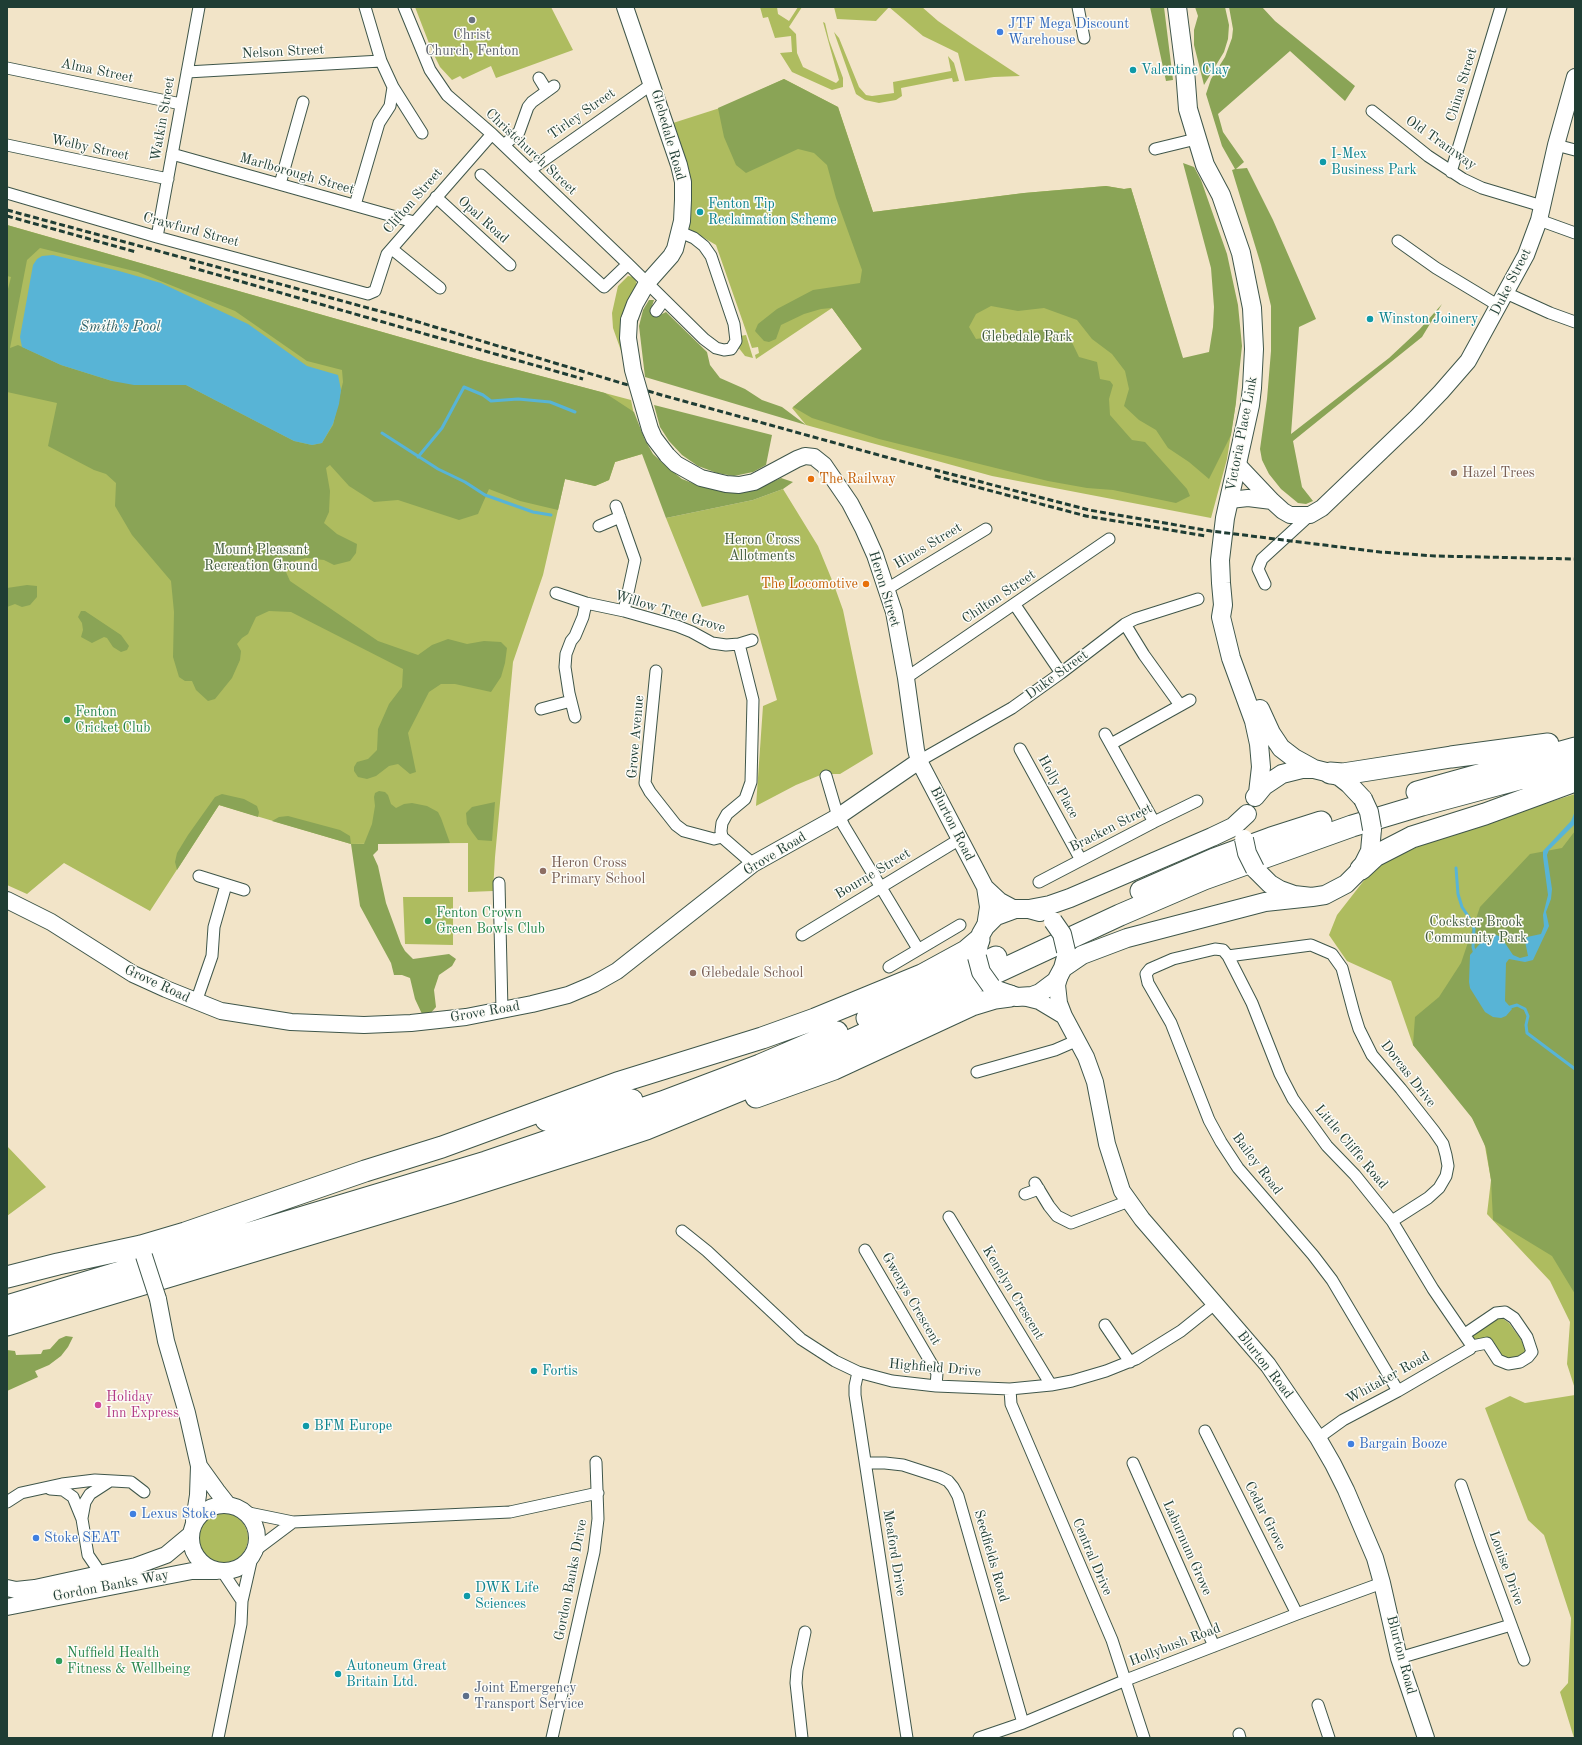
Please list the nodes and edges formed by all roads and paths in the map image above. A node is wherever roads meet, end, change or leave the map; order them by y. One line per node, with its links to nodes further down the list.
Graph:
1 (199, 7): 12 (street, Watkin Street)
2 (365, 7): 9 (street)
3 (404, 7): 21 (street, Christchurch Street)
4 (625, 7): 15 (street, Glebedale Road)
5 (1078, 7): 8 (street)
6 (1176, 7): 11 (main road, Victoria Place Link)
7 (1501, 7): 30 (street, China Street)
8 (1084, 38)
9 (381, 61): 12 (street, Nelson Street); 16 (street)
10 (7, 68): 18 (street, Alma Street)
11 (1186, 70): 22 (main road, Victoria Place Link); 35 (main road, Victoria Place Link)
12 (187, 72): 18 (street, Watkin Street)
13 (1575, 77): 23 (street, Duke Street)
14 (539, 78): 25 (street)
15 (652, 84): 29 (street, Tirley Street); 40 (street, Glebedale Road)
16 (393, 87): 20 (street); 37 (street)
17 (303, 102): 33 (street)
18 (181, 104): 28 (street, Watkin Street)
19 (1372, 111): 30 (street, Old Tramway)
20 (422, 133)
21 (492, 134): 25 (street, Christchurch Street); 36 (street, Clifton Street)
22 (1196, 139): 26 (street); 35 (main road, Victoria Place Link)
23 (1556, 144): 27 (street); 38 (street, Duke Street)
24 (7, 145): 32 (street, Welby Street)
25 (504, 146): 29 (street, Christchurch Street)
26 (1155, 149)
27 (1575, 150)
28 (172, 154): 32 (street, Watkin Street); 33 (street, Marlborough Street)
29 (530, 170): 45 (street, Christchurch Street)
30 (1451, 172): 38 (street, Old Tramway)
31 (486, 177): 45 (street)
32 (168, 179): 42 (street, Watkin Street)
33 (280, 184): 37 (street, Marlborough Street)
34 (7, 193): 42 (street, Crawfurd Street)
35 (1221, 195): 54 (main road, Victoria Place Link)
36 (436, 197): 39 (street, Clifton Street); 46 (street, Opal Road)
37 (355, 205): 39 (street, Marlborough Street)
38 (1540, 213): 41 (street, Old Tramway); 50 (street, Duke Street)
39 (414, 222): 44 (street, Clifton Street)
40 (680, 232): 48 (street, Glebedale Road); 48 (street, Christchurch Street)
41 (1575, 233)
42 (157, 237): 49 (street, Crawfurd Street)
43 (1398, 240): 50 (street)
44 (392, 249): 47 (street); 49 (street, Clifton Street)
45 (628, 264): 48 (street, Christchurch Street)
46 (510, 265)
47 (440, 288)
48 (656, 292): 51 (street); 53 (street, Glebedale Road, bridge)
49 (368, 294)
50 (1503, 300): 52 (street); 58 (street, Duke Street)
51 (656, 311)
52 (1575, 322)
53 (814, 456): 64 (street, Heron Street)
54 (1237, 464): 55 (main road, Victoria Place Link); 56 (street)
55 (1230, 500): 56 (street); 69 (main road, Victoria Place Link)
56 (1272, 502): 58 (street)
57 (616, 506): 59 (street)
58 (1310, 515): 63 (street, Duke Street)
59 (620, 517): 60 (street); 70 (street)
60 (599, 526)
61 (986, 530): 64 (street, Hines Street)
62 (1109, 539): 68 (street, Chilton Street)
63 (1265, 584)
64 (887, 589): 76 (street, Heron Street)
65 (556, 592): 67 (street, Willow Tree Grove)
66 (1198, 599): 71 (street, Duke Street)
67 (586, 603): 70 (street, Willow Tree Grove); 77 (street)
68 (1015, 605): 75 (street); 76 (street, Chilton Street)
69 (1223, 605): 87 (main road, Victoria Place Link); 90 (main road, Victoria Place Link)
70 (624, 611): 73 (street, Willow Tree Grove)
71 (1125, 624): 75 (street, Duke Street); 82 (street)
72 (752, 640): 73 (street)
73 (739, 644): 95 (street, Willow Tree Grove)
74 (656, 672): 95 (street, Grove Avenue)
75 (1061, 673): 85 (street, Duke Street)
76 (906, 678): 85 (street, Heron Street)
77 (571, 701): 78 (street); 79 (street)
78 (541, 709)
79 (575, 717)
80 (1105, 734): 82 (street)
81 (1575, 740): 87 (highway)
82 (1111, 744): 94 (street)
83 (1575, 748): 121 (highway)
84 (1020, 749): 97 (street, Holly Place)
85 (919, 761): 93 (street, Grove Road); 96 (street, Blurton Road)
86 (1575, 764): 124 (highway)
87 (1322, 771): 90 (main road); 99 (main road, bridge)
88 (826, 776): 93 (street)
89 (1575, 781): 99 (highway)
90 (1258, 793): 92 (main road)
91 (1197, 801): 94 (street, Bracken Street)
92 (1247, 814): 107 (main road, bridge); 109 (main road)
93 (841, 821): 98 (street, Grove Road); 104 (street)
94 (1154, 822): 97 (street, Bracken Street)
95 (722, 837): 98 (street)
96 (960, 839): 104 (street, Bourne Street); 105 (street, Blurton Road)
97 (1081, 860): 101 (street, Bracken Street)
98 (753, 864): 119 (street, Grove Road)
99 (1361, 868): 107 (main road)
100 (199, 876): 103 (street)
101 (1039, 882)
102 (499, 883): 119 (street)
103 (226, 885): 106 (street); 118 (street)
104 (882, 887): 111 (street, Bourne Street); 113 (street)
105 (985, 888): 109 (street, Blurton Road); 112 (street, Blurton Road)
106 (244, 890)
107 (1312, 897): 115 (main road)
108 (7, 900): 118 (street, Grove Road)
109 (1022, 909): 112 (main road); 115 (main road, bridge)
110 (960, 926): 113 (street)
111 (802, 935)
112 (980, 941): 117 (main road, bridge); 125 (highway)
113 (918, 949): 116 (street)
114 (1228, 956): 129 (street, Little Cliffe Road); 129 (street, Dorcas Drive); 147 (street, Bailey Road)
115 (1063, 964): 117 (main road); 120 (street, Blurton Road)
116 (889, 967)
117 (1017, 996): 120 (street, Blurton Road); 124 (highway)
118 (196, 1002): 119 (street, Grove Road)
119 (502, 1010)
120 (1064, 1016): 122 (street, Blurton Road)
121 (820, 1039): 125 (highway); 135 (highway)
122 (1078, 1040): 123 (street); 127 (street, Blurton Road)
123 (977, 1072)
124 (646, 1129): 136 (highway)
125 (442, 1147): 132 (highway)
126 (1025, 1194): 127 (street)
127 (1129, 1201): 134 (street, Blurton Road)
128 (949, 1217): 144 (street, Kenelyn Crescent)
129 (1392, 1221): 140 (street, Little Cliffe Road)
130 (682, 1231): 143 (street, Highfield Drive)
131 (865, 1250): 145 (street, Gwenys Crescent)
132 (139, 1252): 133 (highway); 153 (street)
133 (7, 1278)
134 (1216, 1303): 142 (street, Highfield Drive); 149 (street, Blurton Road)
135 (7, 1306)
136 (49, 1313): 137 (highway); 139 (highway)
137 (7, 1325)
138 (1105, 1325): 142 (street)
139 (7, 1331)
140 (1465, 1334): 141 (street, Little Cliffe Road); 141 (street)
141 (1472, 1346): 147 (street, Whitaker Road)
142 (1130, 1362): 144 (street, Highfield Drive)
143 (858, 1372): 145 (street, Highfield Drive); 151 (street, Meaford Drive)
144 (1051, 1385): 146 (street, Highfield Drive)
145 (936, 1386): 146 (street, Highfield Drive)
146 (1010, 1389): 178 (street, Central Drive)
147 (1398, 1391): 149 (street, Whitaker Road)
148 (1205, 1431): 172 (street, Cedar Grove)
149 (1318, 1438): 168 (street, Blurton Road)
150 (596, 1462): 158 (street)
151 (866, 1463): 180 (street, Seedfields Road); 184 (street, Meaford Drive)
152 (1133, 1463): 175 (street, Laburnum Grove)
153 (199, 1466): 160 (street); 164 (street)
154 (110, 1481): 156 (street); 157 (street); 162 (street)
155 (1461, 1485): 173 (street, Louise Drive)
156 (46, 1488): 159 (street); 162 (street)
157 (144, 1492)
158 (598, 1493): 163 (street, Gordon Banks Drive); 182 (street, Gordon Banks Drive)
159 (7, 1502)
160 (228, 1505): 161 (street); 164 (street)
161 (249, 1513): 163 (street, Gordon Banks Drive); 165 (street)
162 (82, 1519): 167 (street)
163 (293, 1522): 165 (street)
164 (192, 1528): 166 (street); 167 (street, Gordon Banks Way)
165 (255, 1553): 166 (street); 170 (street)
166 (219, 1571): 170 (street); 171 (street, Gordon Banks Way)
167 (100, 1574): 169 (street, Gordon Banks Way)
168 (1382, 1583): 172 (street, Hollybush Road); 176 (street, Blurton Road)
169 (7, 1588)
170 (242, 1601): 181 (street)
171 (7, 1607)
172 (1297, 1614): 175 (street, Hollybush Road)
173 (1511, 1625): 176 (street); 177 (street, Louise Drive)
174 (805, 1632): 183 (street)
175 (1214, 1646): 178 (street, Hollybush Road)
176 (1399, 1658): 188 (street, Blurton Road)
177 (1524, 1660)
178 (1126, 1680): 180 (street, Hollybush Road); 186 (street, Central Drive)
179 (1318, 1705): 187 (street)
180 (1023, 1723): 185 (street, Hollybush Road)
181 (218, 1738)
182 (552, 1738)
183 (802, 1738)
184 (907, 1738)
185 (979, 1738)
186 (1144, 1738)
187 (1329, 1738)
188 (1426, 1738)

